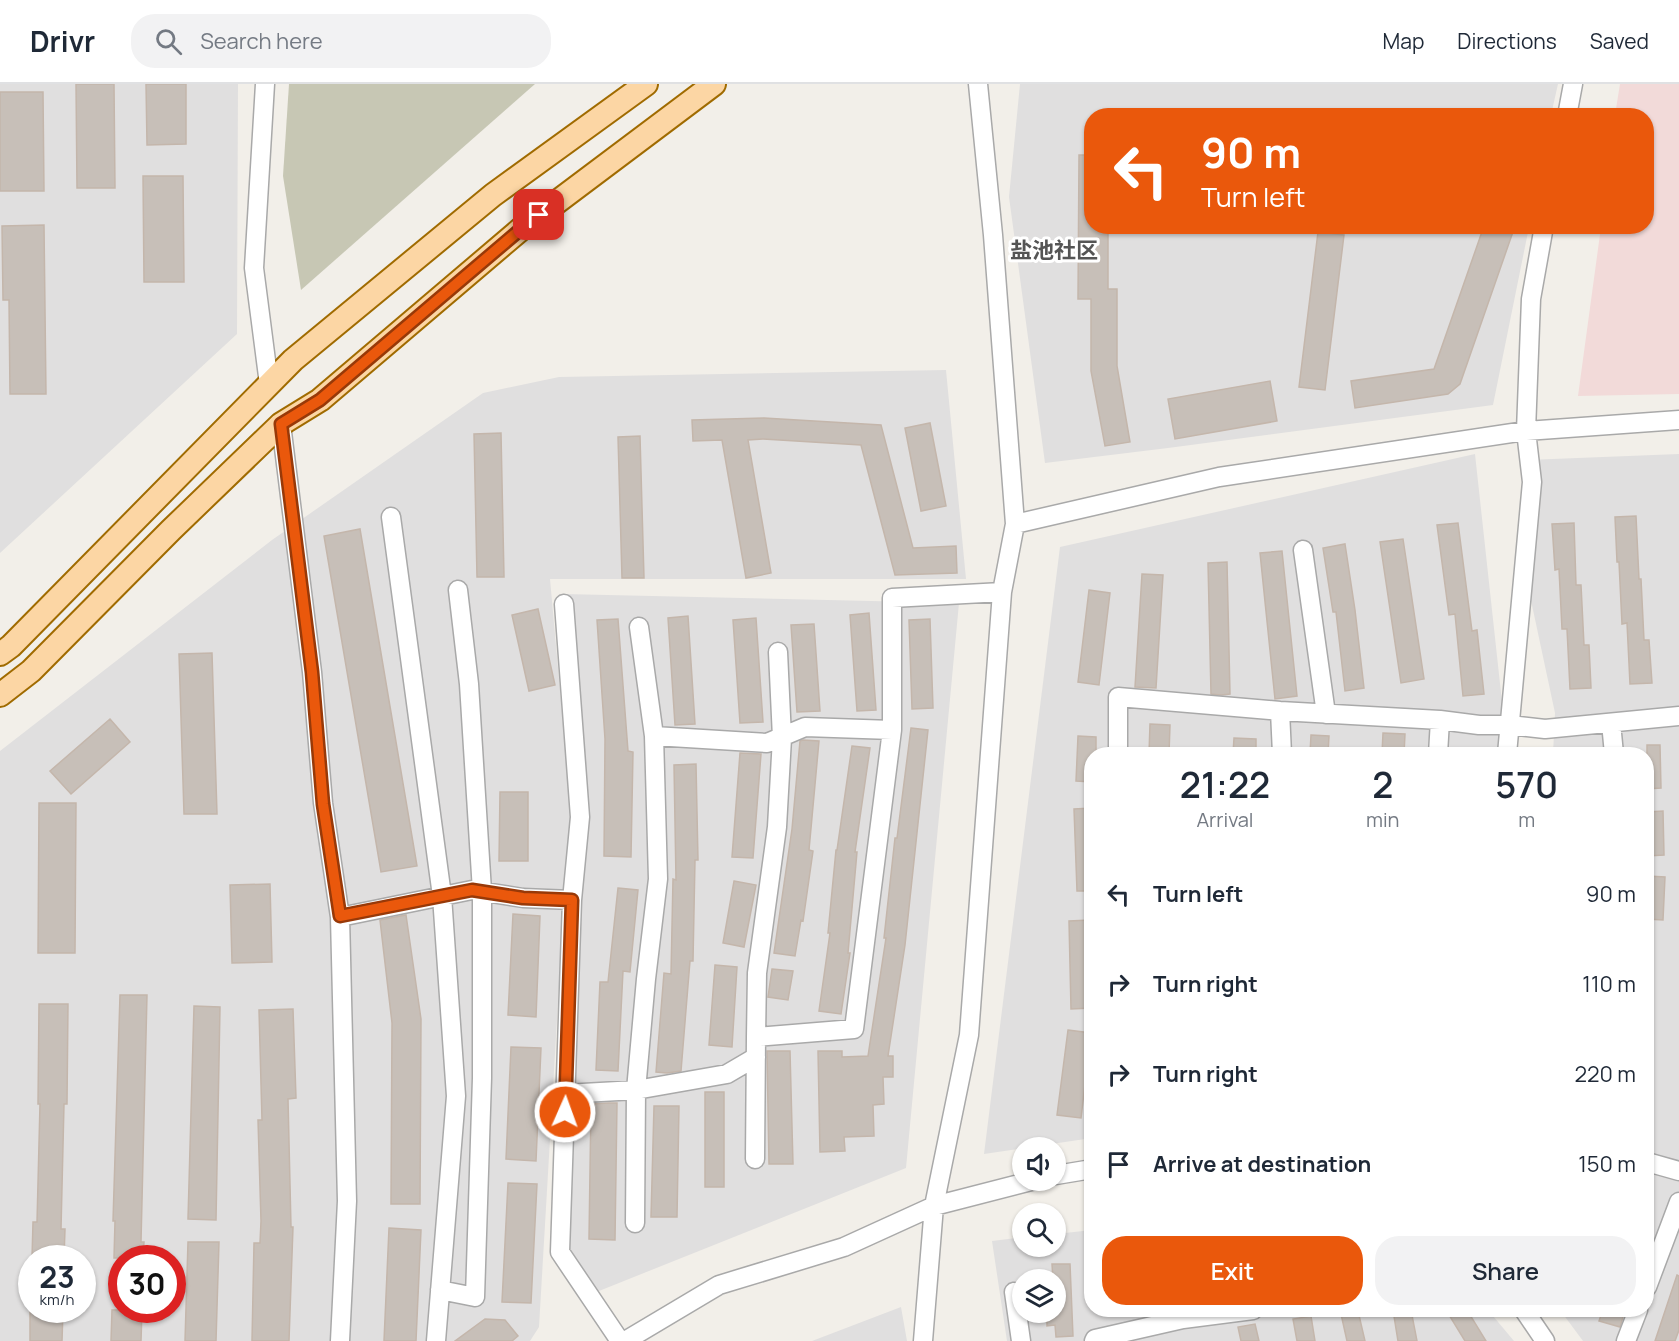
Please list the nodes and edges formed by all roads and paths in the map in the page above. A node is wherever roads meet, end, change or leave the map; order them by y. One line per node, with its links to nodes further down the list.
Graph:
1 (265, 84): 8 (street)
2 (646, 84): 8 (main road)
3 (714, 84): 10 (main road)
4 (978, 84): 13 (street)
5 (1574, 84): 6 (street)
6 (1569, 108)
7 (1543, 234): 11 (street)
8 (269, 384): 20 (main road)
9 (1679, 420): 11 (street)
10 (281, 424): 21 (main road); 39 (street)
11 (1526, 431): 13 (street); 27 (street)
12 (392, 517): 37 (street)
13 (1015, 524): 16 (street)
14 (1303, 550): 23 (street)
15 (458, 590): 36 (street)
16 (1002, 592): 28 (street); 51 (street)
17 (564, 604): 38 (street)
18 (639, 627): 29 (street)
19 (778, 652): 30 (street)
20 (0, 654)
21 (0, 695)
22 (1281, 711): 23 (street); 31 (street); 32 (street)
23 (1326, 714): 25 (street)
24 (1679, 716): 26 (street)
25 (1440, 720): 27 (street); 33 (street)
26 (1611, 723): 27 (street); 35 (street)
27 (1510, 725): 34 (street)
28 (892, 730): 30 (street); 40 (street)
29 (654, 736): 30 (street); 42 (street)
30 (782, 738): 40 (street)
31 (1118, 747)
32 (1282, 747)
33 (1438, 747)
34 (1508, 747)
35 (1613, 747)
36 (482, 891): 37 (street); 38 (street); 54 (street)
37 (442, 896): 39 (street); 54 (street)
38 (572, 900): 43 (street)
39 (340, 916): 59 (street)
40 (756, 1037): 41 (street)
41 (756, 1057): 42 (street); 44 (street)
42 (636, 1090): 43 (street); 52 (street)
43 (565, 1094): 61 (street)
44 (755, 1159)
45 (1654, 1164): 47 (street)
46 (1084, 1170): 48 (street)
47 (1679, 1171)
48 (1066, 1173)
49 (1012, 1186): 51 (street)
50 (1679, 1202): 53 (street)
51 (934, 1206): 61 (street); 62 (street)
52 (635, 1223)
53 (1654, 1268)
54 (440, 1290): 60 (street)
55 (1172, 1317): 64 (street)
56 (1529, 1317): 65 (street)
57 (1635, 1317): 66 (street)
58 (1018, 1323): 63 (street)
59 (340, 1341)
60 (436, 1341)
61 (622, 1341)
62 (923, 1341)
63 (1021, 1341)
64 (1094, 1341)
65 (1545, 1341)
66 (1626, 1341)

